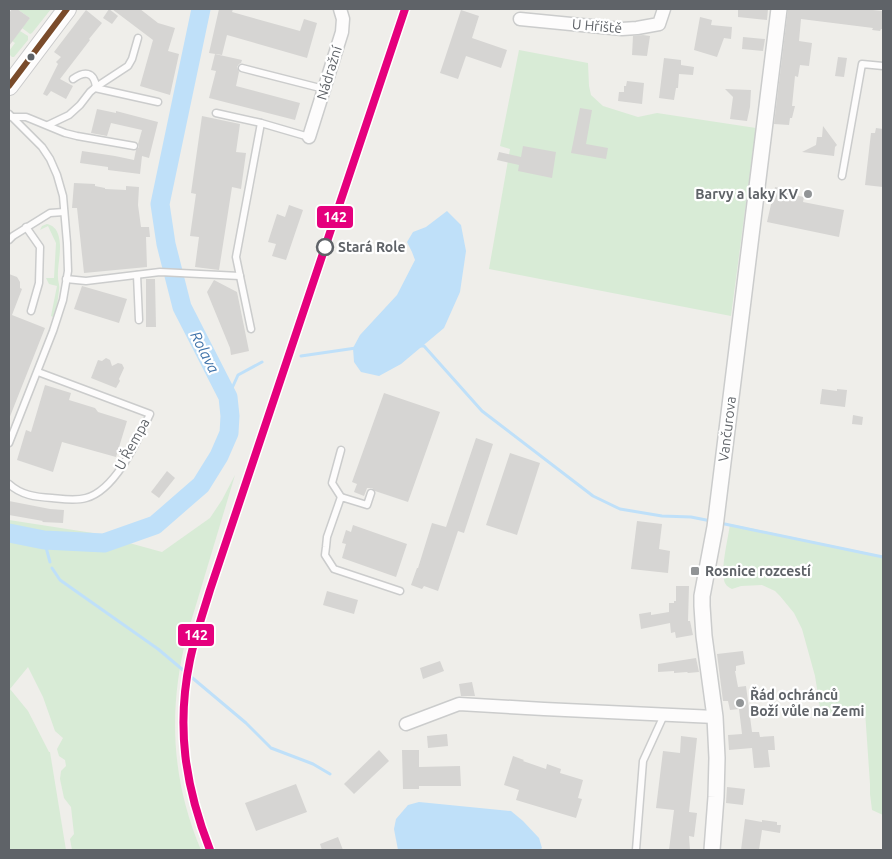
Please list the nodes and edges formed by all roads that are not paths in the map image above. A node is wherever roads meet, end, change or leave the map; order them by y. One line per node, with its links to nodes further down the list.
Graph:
1 (67, 9): 10 (main road)
2 (340, 9): 12 (street, Nádražní)
3 (664, 9): 5 (street, U Hřiště)
4 (779, 9): 38 (street, Vančurova)
5 (520, 19)
6 (138, 38): 11 (lane)
7 (883, 66): 20 (lane)
8 (242, 68): 12 (lane)
9 (73, 79): 11 (lane)
10 (9, 86)
11 (96, 87): 13 (lane); 17 (lane)
12 (324, 89): 18 (street, Nádražní)
13 (158, 102)
14 (216, 113): 16 (lane)
15 (10, 115): 17 (lane); 21 (lane)
16 (261, 123): 18 (lane); 25 (lane)
17 (48, 126): 19 (lane)
18 (309, 137)
19 (134, 146)
20 (842, 176)
21 (64, 212): 22 (lane); 26 (lane)
22 (26, 227): 23 (lane); 27 (lane)
23 (10, 237)
24 (137, 275): 25 (lane); 26 (lane); 28 (lane)
25 (240, 276): 29 (lane)
26 (66, 279): 30 (lane)
27 (31, 311)
28 (139, 320)
29 (251, 330)
30 (38, 372): 31 (lane); 33 (lane, U Řempa)
31 (9, 443)
32 (341, 450): 35 (lane)
33 (9, 484)
34 (371, 493): 35 (lane)
35 (341, 497): 36 (lane)
36 (400, 591)
37 (664, 715): 38 (street); 39 (street); 40 (lane)
38 (715, 717): 41 (street, Vančurova)
39 (406, 724)
40 (636, 850)
41 (712, 850)

